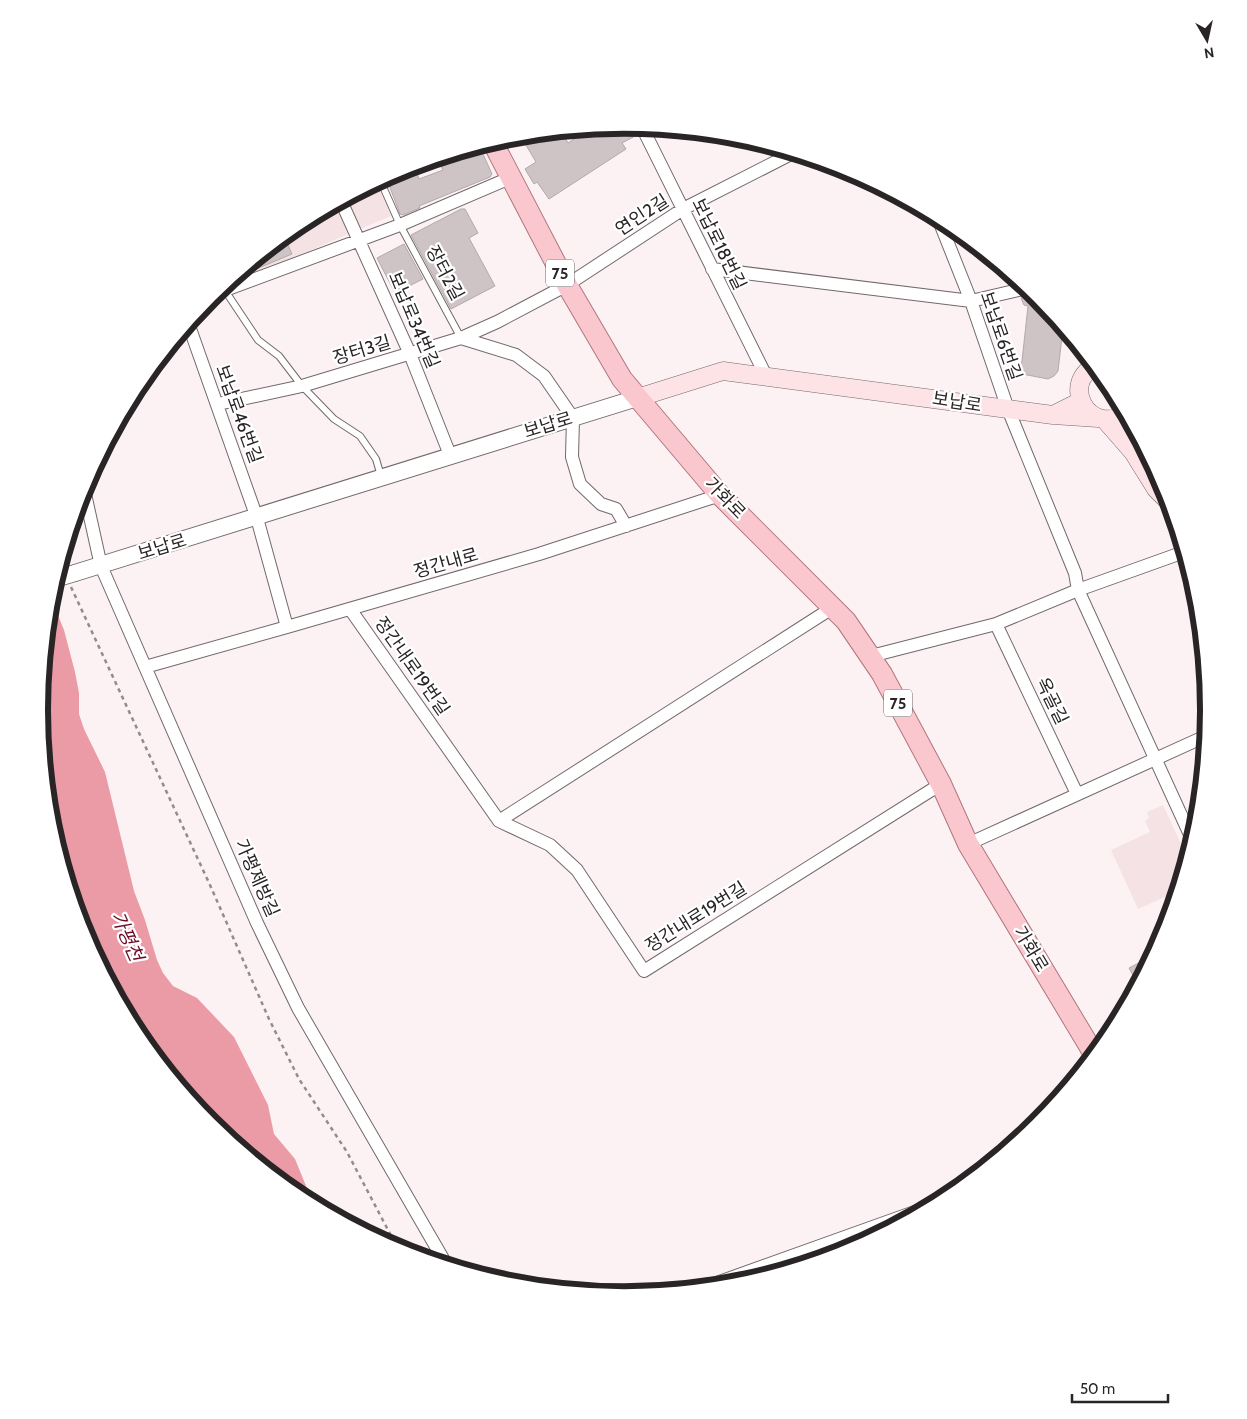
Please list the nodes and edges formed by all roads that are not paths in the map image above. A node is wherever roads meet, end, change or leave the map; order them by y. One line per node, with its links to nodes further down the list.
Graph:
1 (646, 135): 7 (street, 보납로18번길)
2 (496, 148): 4 (main road, 가화로 / 75)
3 (783, 156): 7 (street, 연인2길)
4 (512, 177): 8 (street); 13 (main road, 가화로 / 75)
5 (383, 186): 8 (lane, 장터2길)
6 (344, 207): 10 (street, 보납로34번길)
7 (683, 209): 11 (street, 보납로18번길); 13 (street, 연인2길)
8 (400, 225): 10 (street); 18 (lane, 장터2길)
9 (943, 230): 16 (street, 보납로6번길)
10 (360, 240): 12 (street); 19 (street, 보납로34번길)
11 (712, 269): 16 (street); 21 (street, 보납로18번길)
12 (235, 284)
13 (566, 285): 18 (street, 장터3길); 23 (main road, 가화로 / 75)
14 (1018, 290): 16 (street)
15 (227, 292): 22 (lane)
16 (972, 302): 26 (street, 보납로6번길)
17 (190, 330): 25 (street, 보납로46번길)
18 (461, 338): 19 (street, 장터3길); 29 (street)
19 (410, 354): 22 (street, 장터3길); 31 (street, 보납로34번길)
20 (1088, 369): 24 (main road)
21 (766, 376): 23 (main road, 보납로); 26 (main road, 보납로)
22 (302, 386): 25 (street, 장터3길); 32 (lane)
23 (637, 398): 29 (street, 보납로); 34 (main road, 가화로 / 75)
24 (1081, 401): 27 (main road); 30 (main road)
25 (218, 404): 36 (street, 보납로46번길)
26 (1008, 409): 27 (main road, 보납로); 41 (street, 보납로6번길)
27 (1053, 415): 30 (main road, 보납로)
28 (1119, 417): 30 (main road)
29 (572, 418): 31 (street, 보납로); 37 (street)
30 (1102, 419): 33 (main road)
31 (450, 455): 32 (street, 보납로)
32 (381, 476): 36 (street, 보납로)
33 (1156, 489)
34 (720, 495): 37 (street, 정간내로); 42 (main road, 가화로 / 75)
35 (87, 500): 39 (street, 가평제방길)
36 (257, 518): 39 (street, 보납로); 45 (street)
37 (626, 526): 43 (street, 정간내로)
38 (1178, 554): 41 (street)
39 (101, 566): 40 (street, 보납로); 47 (street, 가평제방길)
40 (66, 577)
41 (1078, 590): 44 (street); 49 (street)
42 (832, 608): 46 (main road, 가화로 / 75); 52 (street)
43 (350, 609): 45 (street, 정간내로); 52 (street, 정간내로19번길)
44 (996, 624): 46 (street); 51 (street, 옥골길)
45 (287, 627): 47 (street, 정간내로)
46 (871, 656): 50 (main road, 가화로 / 75)
47 (145, 667): 57 (street, 가평제방길)
48 (1198, 739): 49 (street)
49 (1155, 758): 51 (street); 53 (street)
50 (941, 784): 52 (street, 정간내로19번길); 54 (main road, 가화로 / 75)
51 (1077, 794): 54 (street)
52 (499, 821)
53 (1187, 828)
54 (968, 844): 55 (main road, 가화로 / 75)
55 (1090, 1047)
56 (878, 1226): 58 (street)
57 (441, 1256)
58 (751, 1271)

